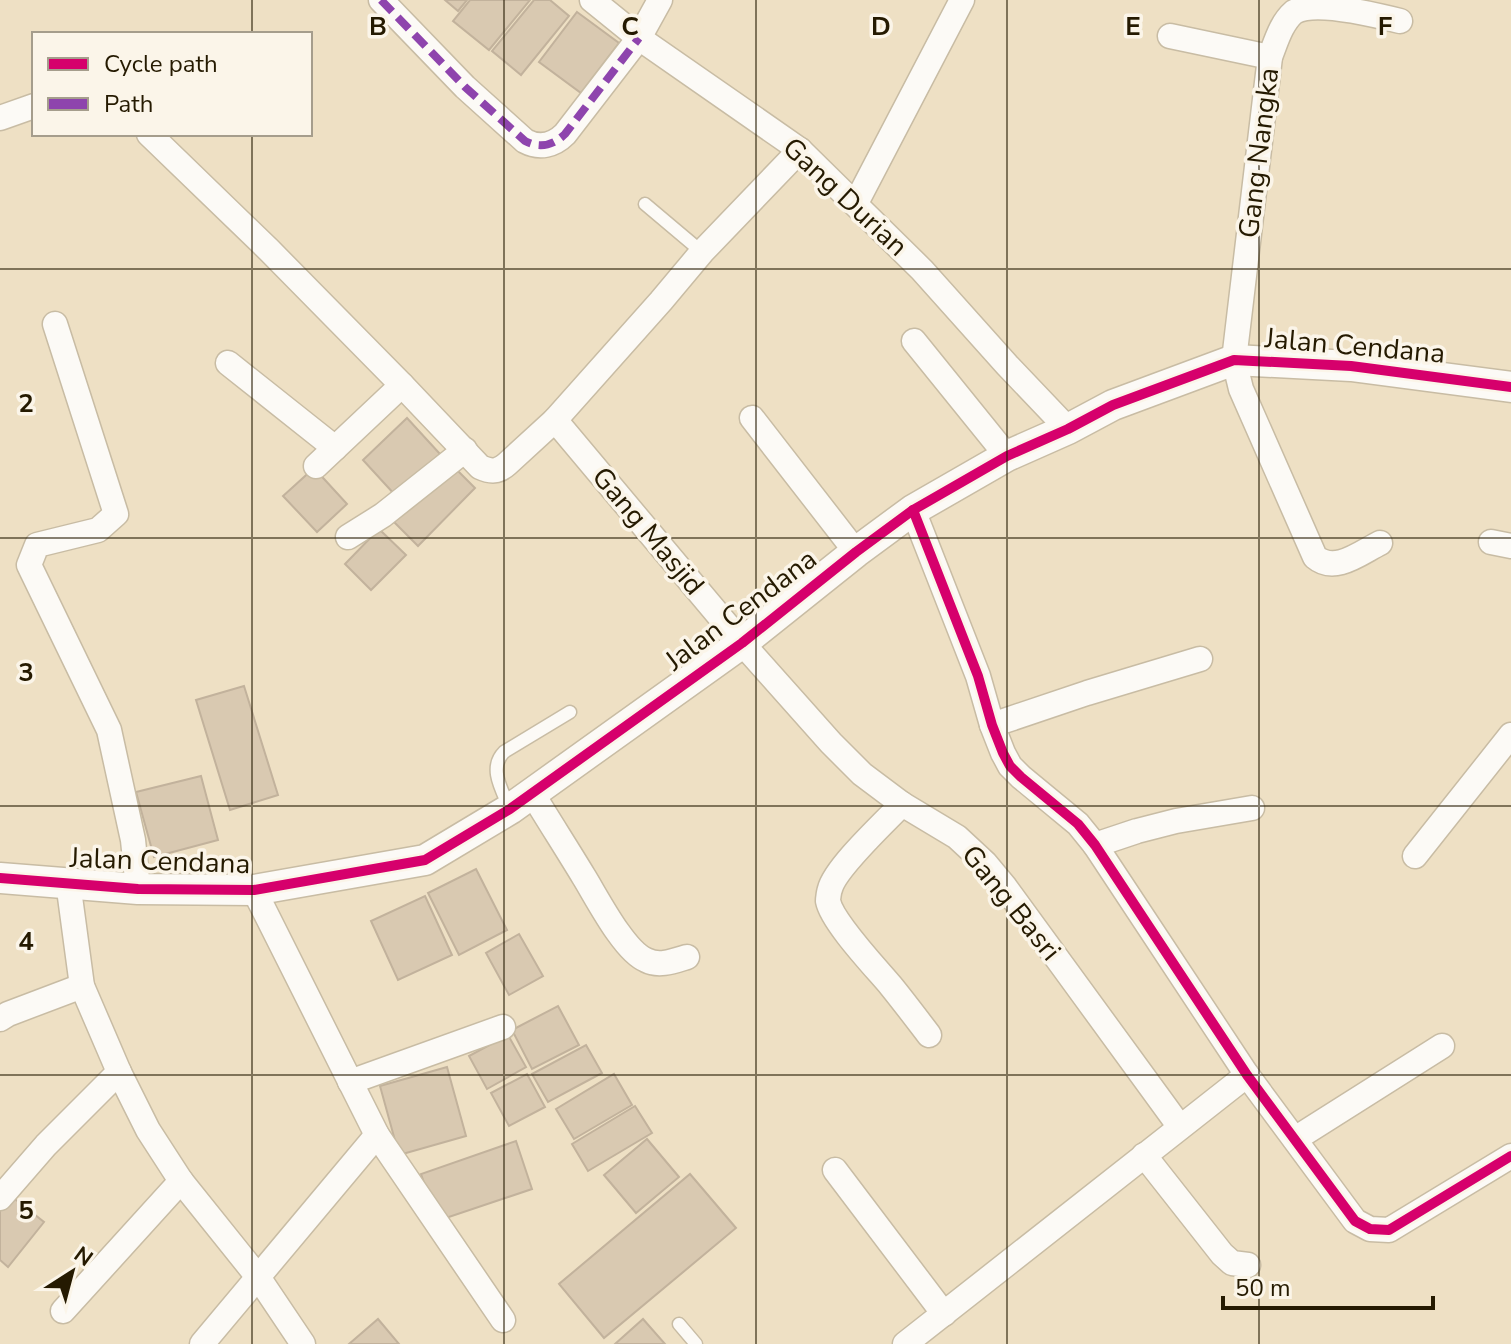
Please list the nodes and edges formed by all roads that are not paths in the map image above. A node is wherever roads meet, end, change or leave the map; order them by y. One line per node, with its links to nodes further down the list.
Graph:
1 (592, 0): 7 (street, Gang Durian)
2 (660, 0): 7 (street)
3 (962, 0): 13 (street)
4 (386, 2): 7 (street)
5 (1400, 21): 8 (street, Gang Nangka)
6 (1170, 36): 8 (street)
7 (639, 38): 12 (street, Gang Durian)
8 (1270, 57): 18 (street, Gang Nangka)
9 (32, 107): 10 (street)
10 (0, 118)
11 (151, 136): 20 (street)
12 (800, 150): 13 (street, Gang Durian); 15 (street)
13 (856, 203): 24 (street, Gang Durian)
14 (645, 204): 15 (lane)
15 (702, 252): 23 (street)
16 (55, 324): 45 (street)
17 (914, 341): 27 (street)
18 (1234, 360): 21 (street, Jalan Cendana); 24 (street, Jalan Cendana); 31 (street)
19 (228, 363): 25 (street)
20 (402, 385): 25 (street); 26 (street)
21 (1511, 387)
22 (752, 418): 32 (street)
23 (555, 420): 26 (street); 33 (street, Gang Masjid)
24 (1068, 429): 27 (street, Jalan Cendana)
25 (335, 448): 28 (street)
26 (465, 450): 30 (street)
27 (1007, 456): 29 (street, Jalan Cendana)
28 (316, 466)
29 (913, 510): 32 (street, Jalan Cendana); 36 (street)
30 (348, 537)
31 (1380, 543)
32 (856, 552): 33 (street, Jalan Cendana)
33 (742, 643): 38 (street, Jalan Cendana); 39 (street, Gang Basri)
34 (1200, 659): 36 (street)
35 (570, 712): 38 (lane)
36 (992, 725): 41 (street)
37 (1511, 735): 42 (street)
38 (521, 801): 46 (street, Jalan Cendana); 47 (street)
39 (902, 804): 51 (street); 56 (street, Gang Basri)
40 (1252, 808): 41 (street)
41 (1095, 845): 54 (street)
42 (1415, 856)
43 (0, 878): 44 (street, Jalan Cendana)
44 (68, 882): 45 (street, Jalan Cendana); 48 (street)
45 (138, 889): 46 (street, Jalan Cendana)
46 (254, 890): 55 (street)
47 (687, 957)
48 (82, 986): 49 (street); 53 (street)
49 (0, 1019)
50 (503, 1027): 55 (street)
51 (929, 1035)
52 (1442, 1046): 58 (street)
53 (119, 1072): 62 (street); 63 (street)
54 (1247, 1075): 56 (street); 58 (street)
55 (350, 1082): 57 (street)
56 (1180, 1127): 59 (street)
57 (377, 1135): 65 (street); 68 (street)
58 (1295, 1139): 60 (street)
59 (1144, 1155): 64 (street); 67 (street)
60 (1511, 1156)
61 (835, 1170): 67 (street)
62 (181, 1181): 65 (street); 66 (street)
63 (0, 1198)
64 (1248, 1265)
65 (258, 1277): 71 (street); 72 (street)
66 (63, 1311)
67 (944, 1314): 70 (street)
68 (503, 1320)
69 (679, 1324): 73 (lane)
70 (919, 1340)
71 (202, 1344)
72 (303, 1344)
73 (696, 1344)

